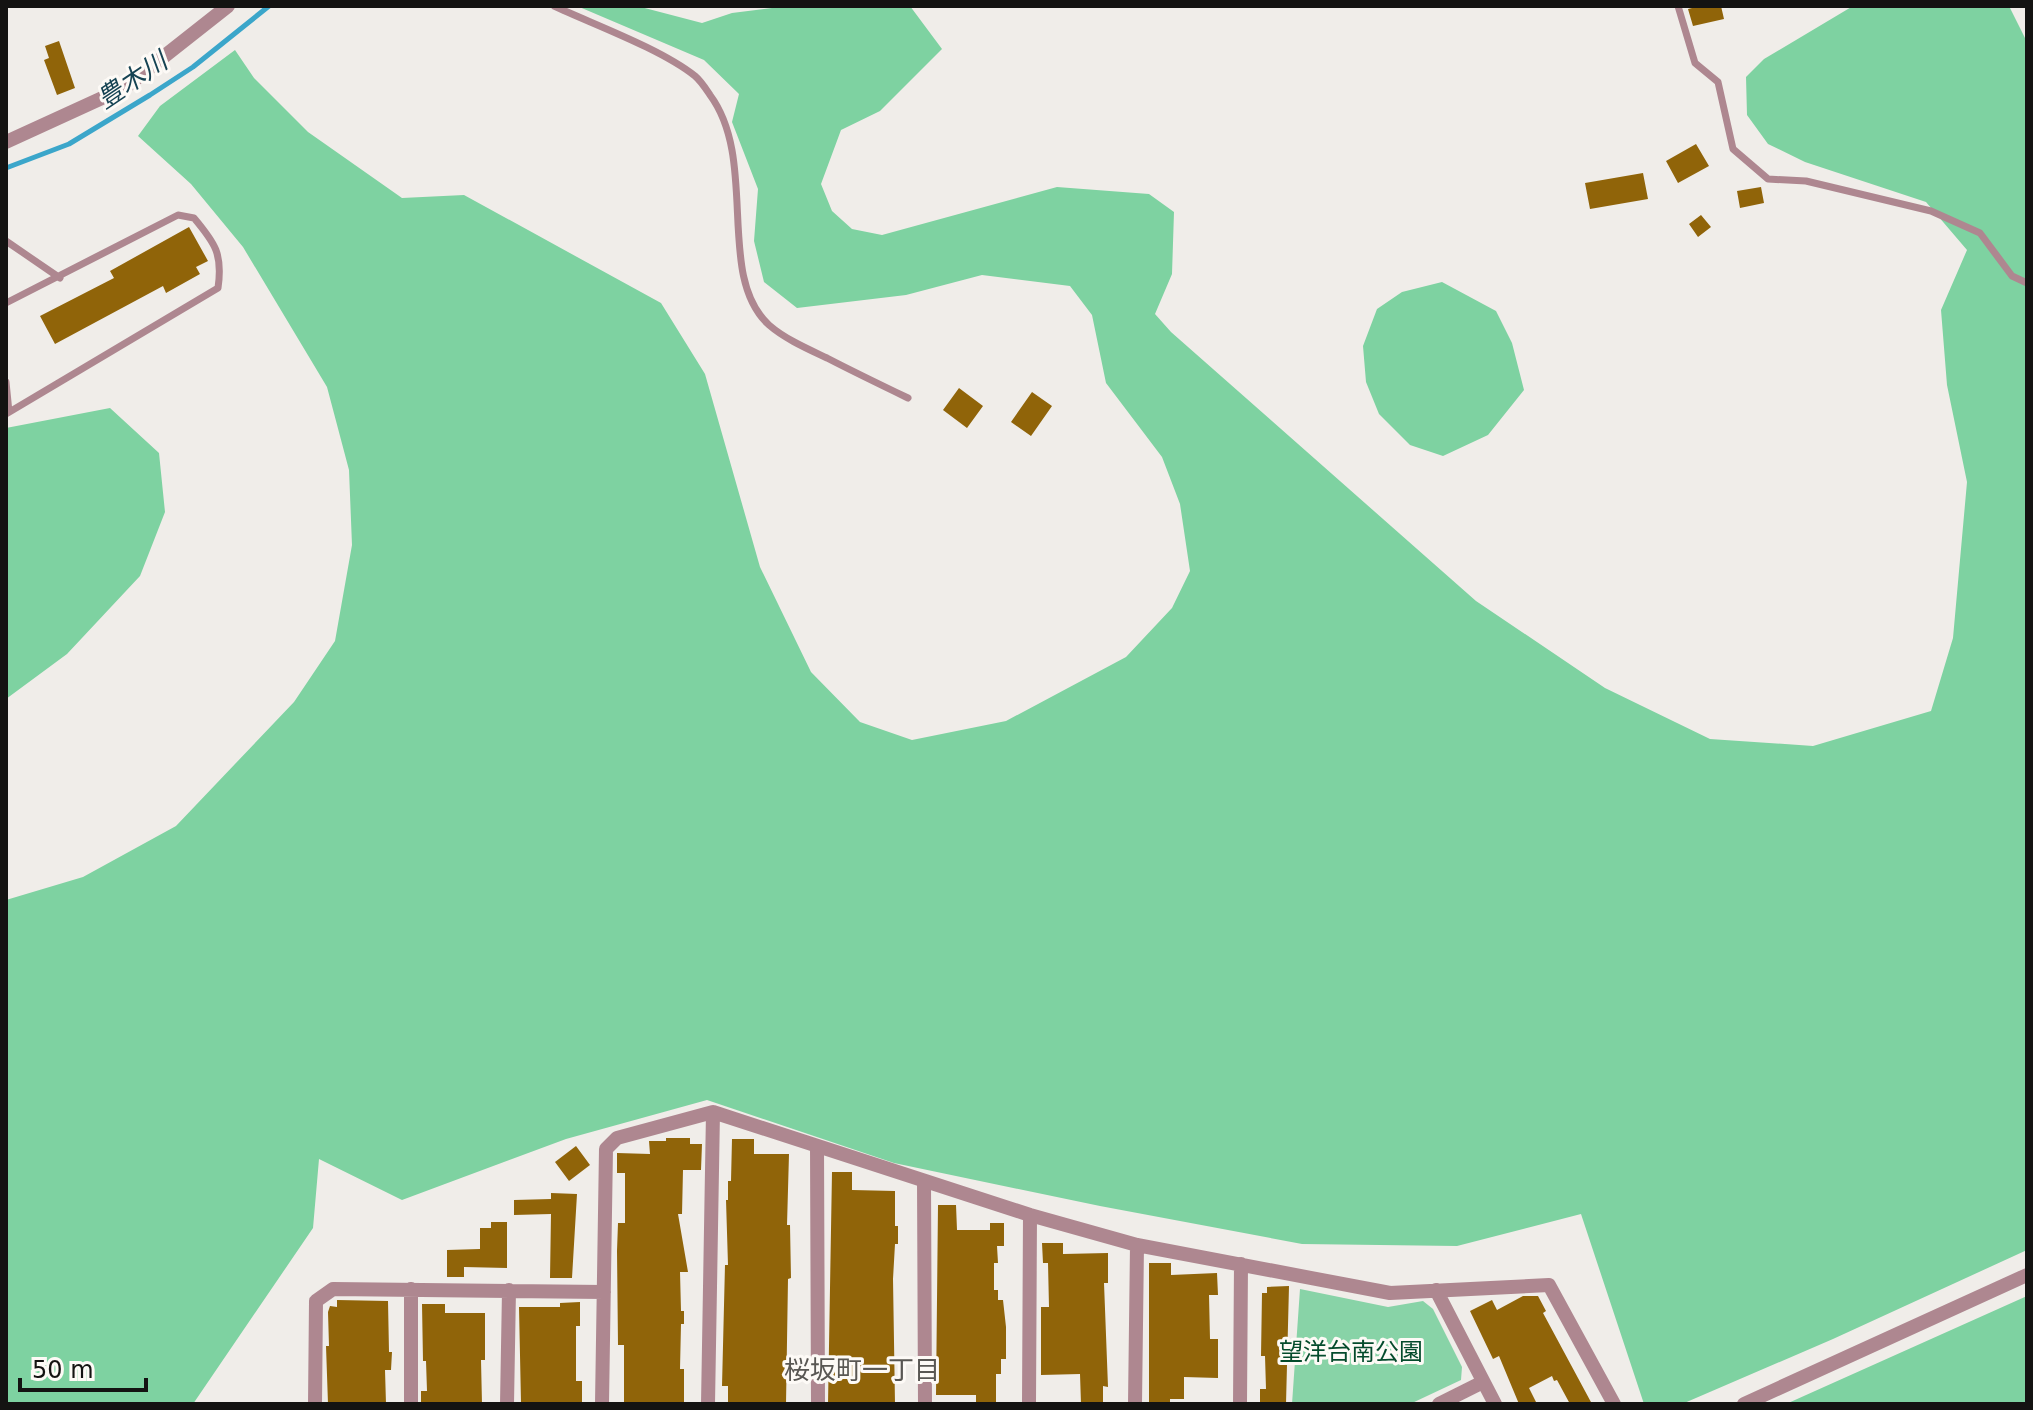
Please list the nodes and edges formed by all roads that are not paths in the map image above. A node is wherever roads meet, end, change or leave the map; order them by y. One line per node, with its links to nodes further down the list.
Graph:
1 (228, 6): 4 (street)
2 (554, 6): 10 (lane)
3 (1678, 6): 7 (lane)
4 (6, 142)
5 (6, 241): 6 (lane)
6 (60, 278): 8 (lane); 11 (lane)
7 (2027, 283)
8 (6, 303)
9 (6, 382): 11 (lane)
10 (908, 398)
11 (8, 413)
12 (713, 1112): 13 (street); 22 (street); 28 (street)
13 (817, 1146): 14 (street); 29 (street)
14 (924, 1181): 15 (street); 30 (street)
15 (1030, 1215): 16 (street); 31 (street)
16 (1137, 1245): 17 (street); 32 (street)
17 (1241, 1264): 21 (street); 33 (street)
18 (2027, 1275): 37 (street)
19 (411, 1289): 20 (street); 24 (street); 25 (street)
20 (509, 1290): 22 (street); 26 (street)
21 (1436, 1290): 23 (street); 36 (street)
22 (604, 1292): 27 (street)
23 (1483, 1382): 34 (street); 35 (street)
24 (315, 1404)
25 (411, 1404)
26 (507, 1404)
27 (602, 1404)
28 (708, 1404)
29 (818, 1404)
30 (925, 1404)
31 (1029, 1404)
32 (1135, 1404)
33 (1240, 1404)
34 (1439, 1404)
35 (1495, 1404)
36 (1614, 1404)
37 (1744, 1404)

